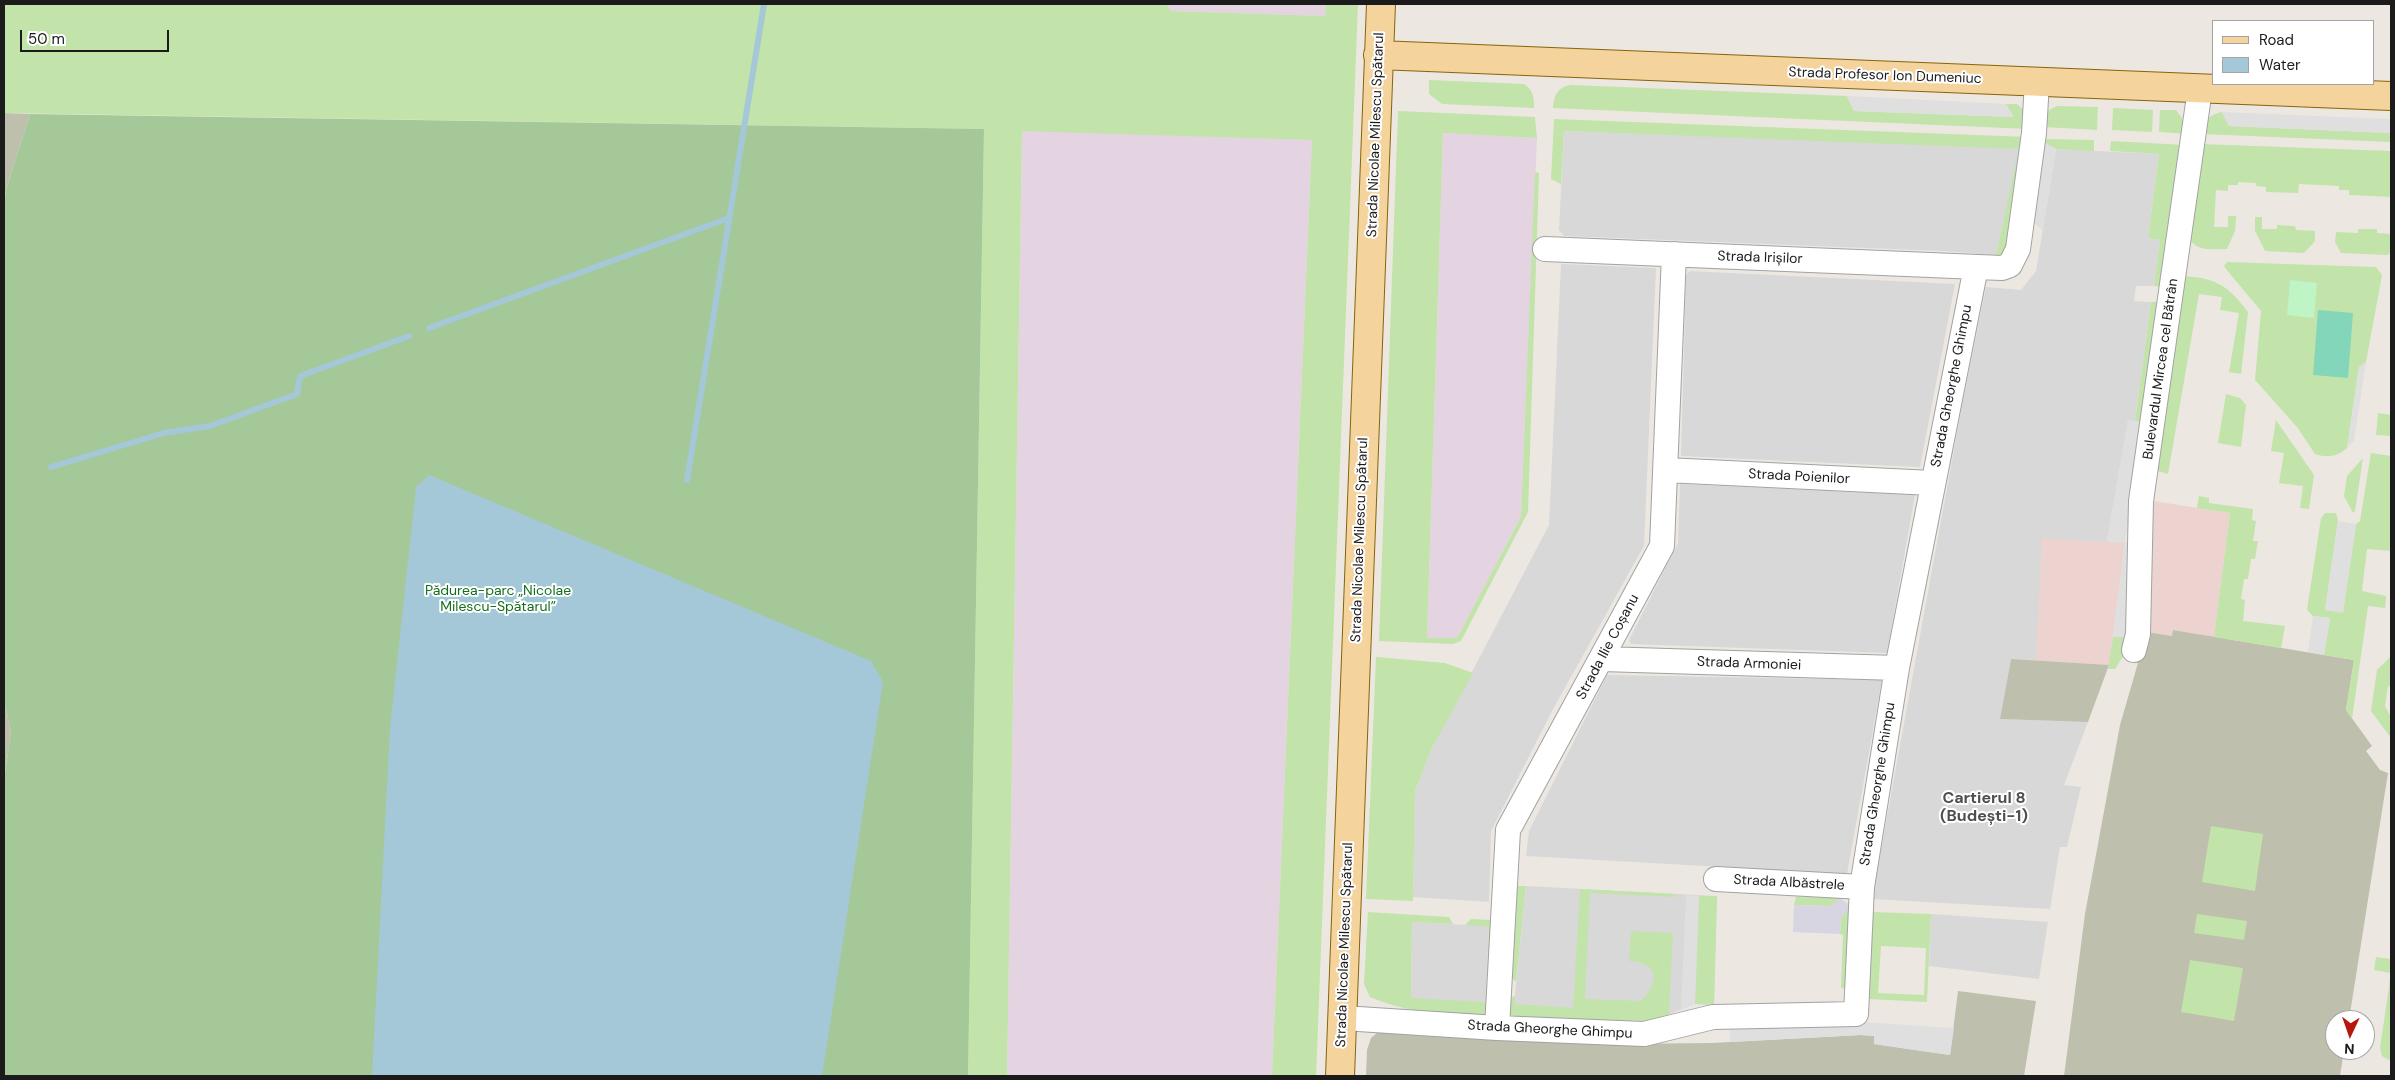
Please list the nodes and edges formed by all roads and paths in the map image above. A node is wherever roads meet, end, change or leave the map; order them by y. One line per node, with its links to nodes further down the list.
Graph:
1 (1381, 4): 2 (main road, Strada Nicolae Milescu Spătarul)
2 (1378, 56): 3 (main road, Strada Profesor Ion Dumeniuc); 16 (main road, Strada Nicolae Milescu Spătarul)
3 (2037, 82): 4 (main road, Strada Profesor Ion Dumeniuc); 8 (street)
4 (2200, 89): 5 (main road, Strada Profesor Ion Dumeniuc); 11 (street, Bulevardul Mircea cel Bătrân)
5 (2391, 96)
6 (1545, 249): 7 (street, Strada Irișilor)
7 (1674, 254): 8 (street, Strada Irișilor); 9 (street, Strada Ilie Coșanu)
8 (1976, 267): 10 (street, Strada Gheorghe Ghimpu)
9 (1666, 470): 10 (street, Strada Poienilor); 12 (street, Strada Ilie Coșanu)
10 (1932, 483): 13 (street, Strada Gheorghe Ghimpu)
11 (2134, 650)
12 (1602, 659): 13 (street, Strada Armoniei); 17 (street, Strada Ilie Coșanu)
13 (1896, 668): 15 (street, Strada Gheorghe Ghimpu)
14 (1716, 879): 15 (street, Strada Albăstrele)
15 (1862, 887): 17 (street, Strada Gheorghe Ghimpu)
16 (1342, 1018): 17 (street, Strada Gheorghe Ghimpu); 18 (main road, Strada Nicolae Milescu Spătarul)
17 (1497, 1028)
18 (1340, 1076)

